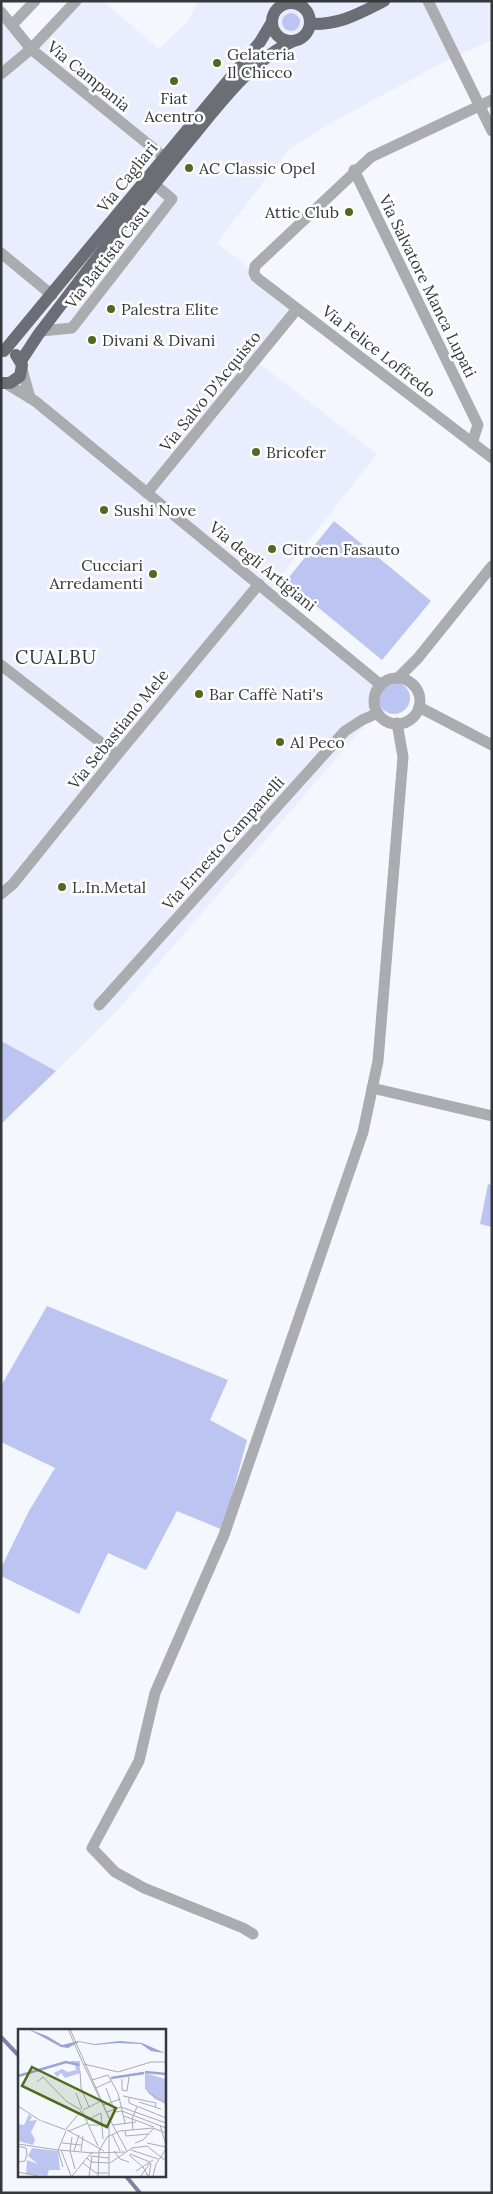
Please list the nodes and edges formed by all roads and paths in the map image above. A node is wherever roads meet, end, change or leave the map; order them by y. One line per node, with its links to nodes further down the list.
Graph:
1 (35, 1): 9 (street)
2 (76, 1): 11 (street)
3 (384, 1): 8 (main road)
4 (428, 1): 14 (street)
5 (302, 3): 7 (main road); 8 (main road)
6 (1, 12): 9 (street, Via Campania)
7 (272, 22): 10 (main road); 16 (main road, Via Cagliari)
8 (310, 24): 10 (main road)
9 (12, 25): 11 (street, Via Campania)
10 (293, 41): 18 (main road, Via Cagliari)
11 (31, 49): 12 (street); 16 (street, Via Campania)
12 (1, 74)
13 (492, 100): 14 (street)
14 (480, 106): 15 (street); 17 (street)
15 (492, 131)
16 (164, 157): 20 (main road, Via Cagliari)
17 (354, 170): 21 (street, Via Felice Loffredo); 27 (street, Via Salvatore Manca Lupati)
18 (154, 184): 22 (main road, Via Cagliari); 22 (street, Via Battista Casu)
19 (1, 253): 20 (street)
20 (52, 295): 23 (main road, Via Cagliari)
21 (297, 309): 27 (street, Via Felice Loffredo); 29 (street, Via Salvo D'Acquisto)
22 (41, 331): 24 (main road, Via Cagliari)
23 (3, 352): 24 (main road, Via Cagliari)
24 (22, 365): 25 (main road, Via Cagliari); 26 (street)
25 (4, 383): 26 (street, Via degli Artigiani)
26 (30, 398): 29 (street, Via degli Artigiani)
27 (472, 443): 28 (street, Via Felice Loffredo)
28 (492, 458)
29 (147, 493): 31 (street, Via degli Artigiani)
30 (492, 566): 32 (street)
31 (259, 584): 35 (street, Via degli Artigiani); 41 (street, Via Sebastiano Mele)
32 (418, 658): 34 (street); 36 (street)
33 (1, 664): 41 (street)
34 (398, 678): 35 (street); 36 (street)
35 (381, 685): 38 (street)
36 (414, 686): 37 (street)
37 (419, 707): 39 (street); 40 (street)
38 (378, 712): 39 (street); 43 (street, Via Ernesto Campanelli)
39 (397, 723): 44 (street)
40 (492, 745)
41 (116, 755): 42 (street, Via Sebastiano Mele)
42 (1, 894)
43 (99, 1005)
44 (372, 1088): 45 (street); 46 (street)
45 (492, 1116)
46 (253, 1934)

